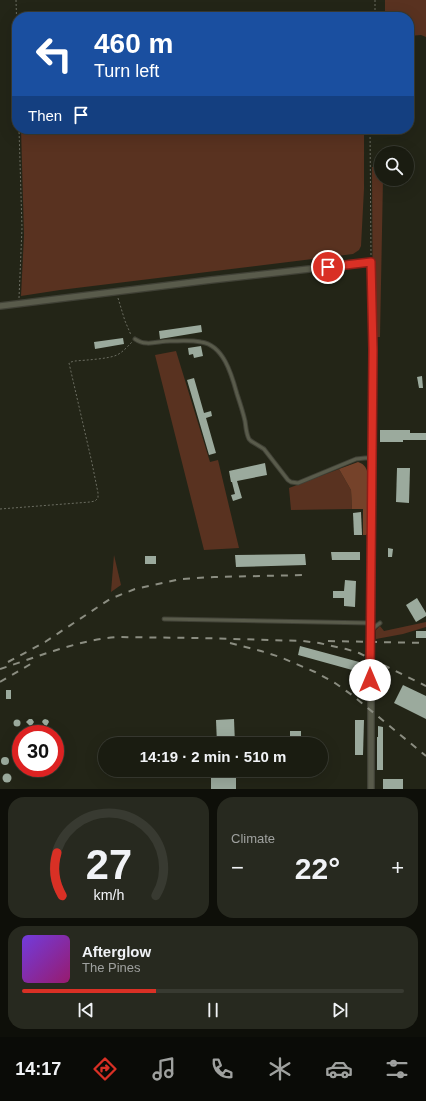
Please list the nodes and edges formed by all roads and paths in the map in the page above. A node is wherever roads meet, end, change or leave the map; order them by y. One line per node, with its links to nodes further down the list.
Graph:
1 (16, 0): 3 (path)
2 (375, 0): 4 (path)
3 (16, 12)
4 (375, 12)
5 (19, 134): 9 (path)
6 (370, 134): 7 (path)
7 (371, 262): 8 (street); 12 (street)
8 (116, 292): 9 (street); 11 (path)
9 (18, 304): 10 (street)
10 (0, 306)
11 (135, 339): 12 (lane); 13 (path)
12 (372, 458): 15 (street)
13 (0, 509)
14 (164, 619): 15 (lane)
15 (370, 623): 17 (street)
16 (380, 623): 17 (lane)
17 (370, 630): 18 (street)
18 (371, 789)

